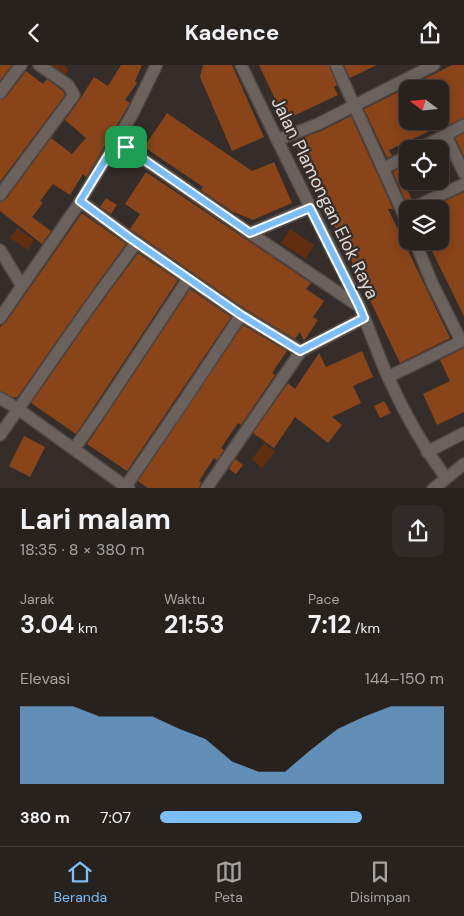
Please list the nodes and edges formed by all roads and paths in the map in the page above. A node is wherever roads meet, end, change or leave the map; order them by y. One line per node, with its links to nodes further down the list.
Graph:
1 (21, 65): 7 (street)
2 (39, 65): 18 (street)
3 (241, 65): 11 (street, Jalan Plamongan Elok Raya)
4 (336, 65): 8 (street)
5 (434, 65): 8 (street)
6 (156, 66): 13 (street)
7 (0, 93)
8 (355, 105): 11 (street); 15 (street)
9 (464, 125): 10 (street)
10 (445, 134): 12 (street); 16 (street)
11 (277, 140): 22 (street, Jalan Plamongan Elok Raya)
12 (435, 140)
13 (117, 141): 21 (street); 23 (street)
14 (399, 160): 15 (street)
15 (383, 169): 19 (street)
16 (464, 173)
17 (464, 184): 20 (street)
18 (0, 195)
19 (401, 200)
20 (429, 200)
21 (80, 201): 24 (street); 28 (street)
22 (310, 208): 23 (street); 29 (street, Jalan Plamongan Elok Raya)
23 (250, 233): 29 (street)
24 (136, 243): 27 (street); 37 (street)
25 (0, 250): 28 (street)
26 (419, 250): 33 (street)
27 (188, 279): 30 (street); 40 (street)
28 (22, 286): 31 (street)
29 (359, 306): 32 (street, Jalan Plamongan Elok Raya)
30 (241, 315): 34 (street); 44 (street)
31 (0, 318)
32 (364, 318): 34 (street); 35 (street, Jalan Plamongan Elok Raya)
33 (463, 341): 35 (street)
34 (300, 351): 45 (street)
35 (388, 377): 41 (street, Jalan Plamongan Elok Raya)
36 (0, 398): 37 (street)
37 (18, 409): 39 (street); 40 (street)
38 (464, 433): 41 (street)
39 (0, 435)
40 (74, 449): 44 (street)
41 (427, 452): 43 (street, Jalan Plamongan Elok Raya)
42 (464, 464): 43 (street)
43 (442, 484)
44 (128, 487)
45 (207, 488)

